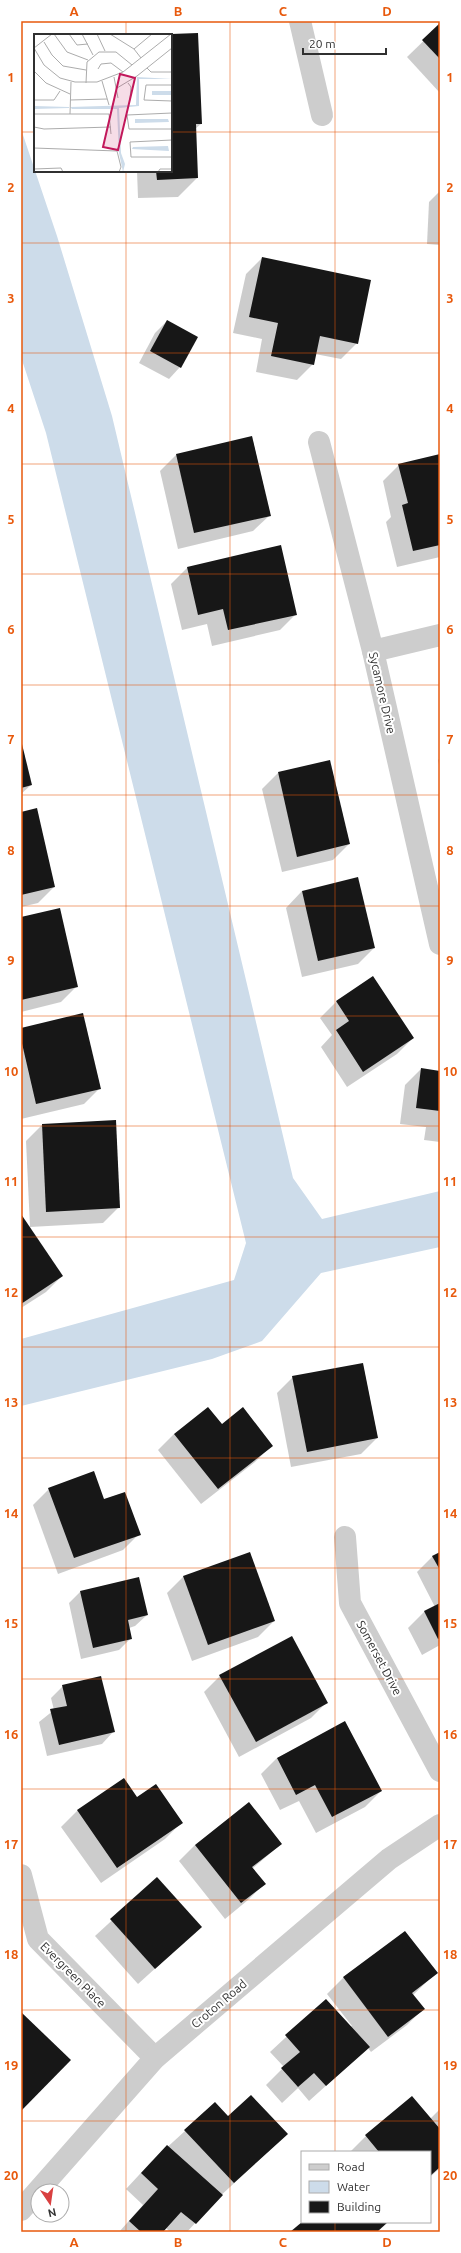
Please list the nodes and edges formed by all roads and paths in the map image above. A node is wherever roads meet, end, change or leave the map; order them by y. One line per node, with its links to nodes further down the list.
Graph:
1 (300, 21): 2 (street)
2 (322, 114)
3 (319, 442): 5 (street, Sycamore Drive)
4 (440, 635): 5 (street)
5 (373, 651): 6 (street, Sycamore Drive)
6 (440, 944)
7 (344, 1537): 8 (street, Somerset Drive)
8 (440, 1771)
9 (440, 1825): 11 (street, Croton Road)
10 (21, 1875): 11 (street, Evergreen Place)
11 (155, 2058): 12 (street, Croton Road)
12 (21, 2210)

